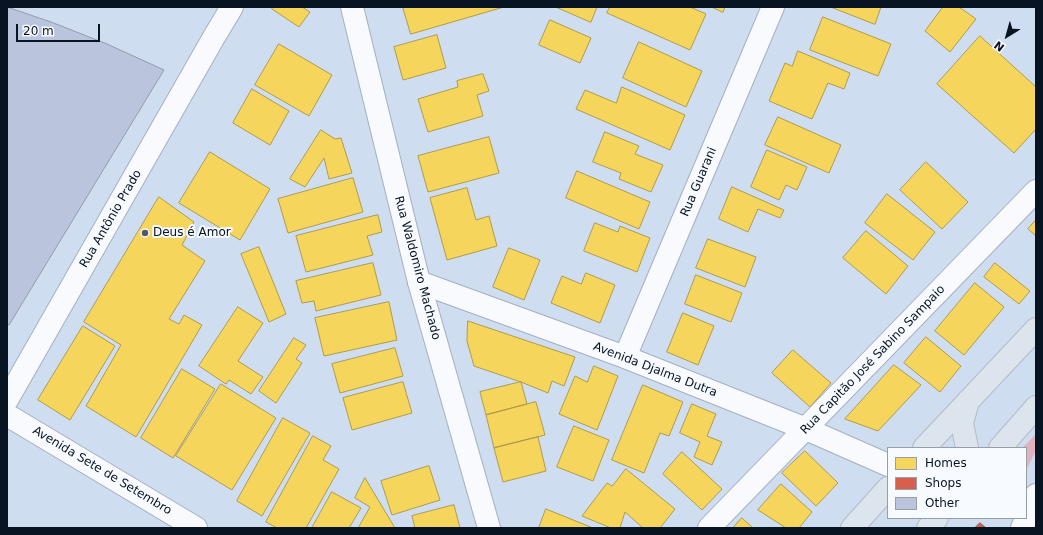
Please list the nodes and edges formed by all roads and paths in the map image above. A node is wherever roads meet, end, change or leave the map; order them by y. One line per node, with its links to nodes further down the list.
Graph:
1 (220, 7): 5 (street)
2 (232, 7): 5 (street, Rua Antônio Prado)
3 (352, 7): 7 (street, Rua Waldomiro Machado)
4 (773, 7): 9 (street, Rua Guarani)
5 (214, 37): 10 (street, Rua Antônio Prado)
6 (1036, 191): 14 (street, Rua Capitão José Sabino Sampaio)
7 (420, 282): 9 (street, Avenida Djalma Dutra); 22 (street, Rua Waldomiro Machado)
8 (1036, 329): 11 (main road)
9 (625, 357): 14 (street, Avenida Djalma Dutra)
10 (7, 400)
11 (968, 401): 15 (main road); 16 (main road)
12 (1036, 407): 17 (main road)
13 (7, 415): 21 (street, Avenida Sete de Setembro)
14 (806, 430): 18 (street, Avenida Djalma Dutra); 23 (street, Rua Capitão José Sabino Sampaio)
15 (925, 447)
16 (966, 447)
17 (1001, 447)
18 (887, 465)
19 (887, 489): 24 (main road)
20 (936, 519): 25 (main road)
21 (196, 528)
22 (488, 528)
23 (710, 528)
24 (852, 528)
25 (928, 528)

